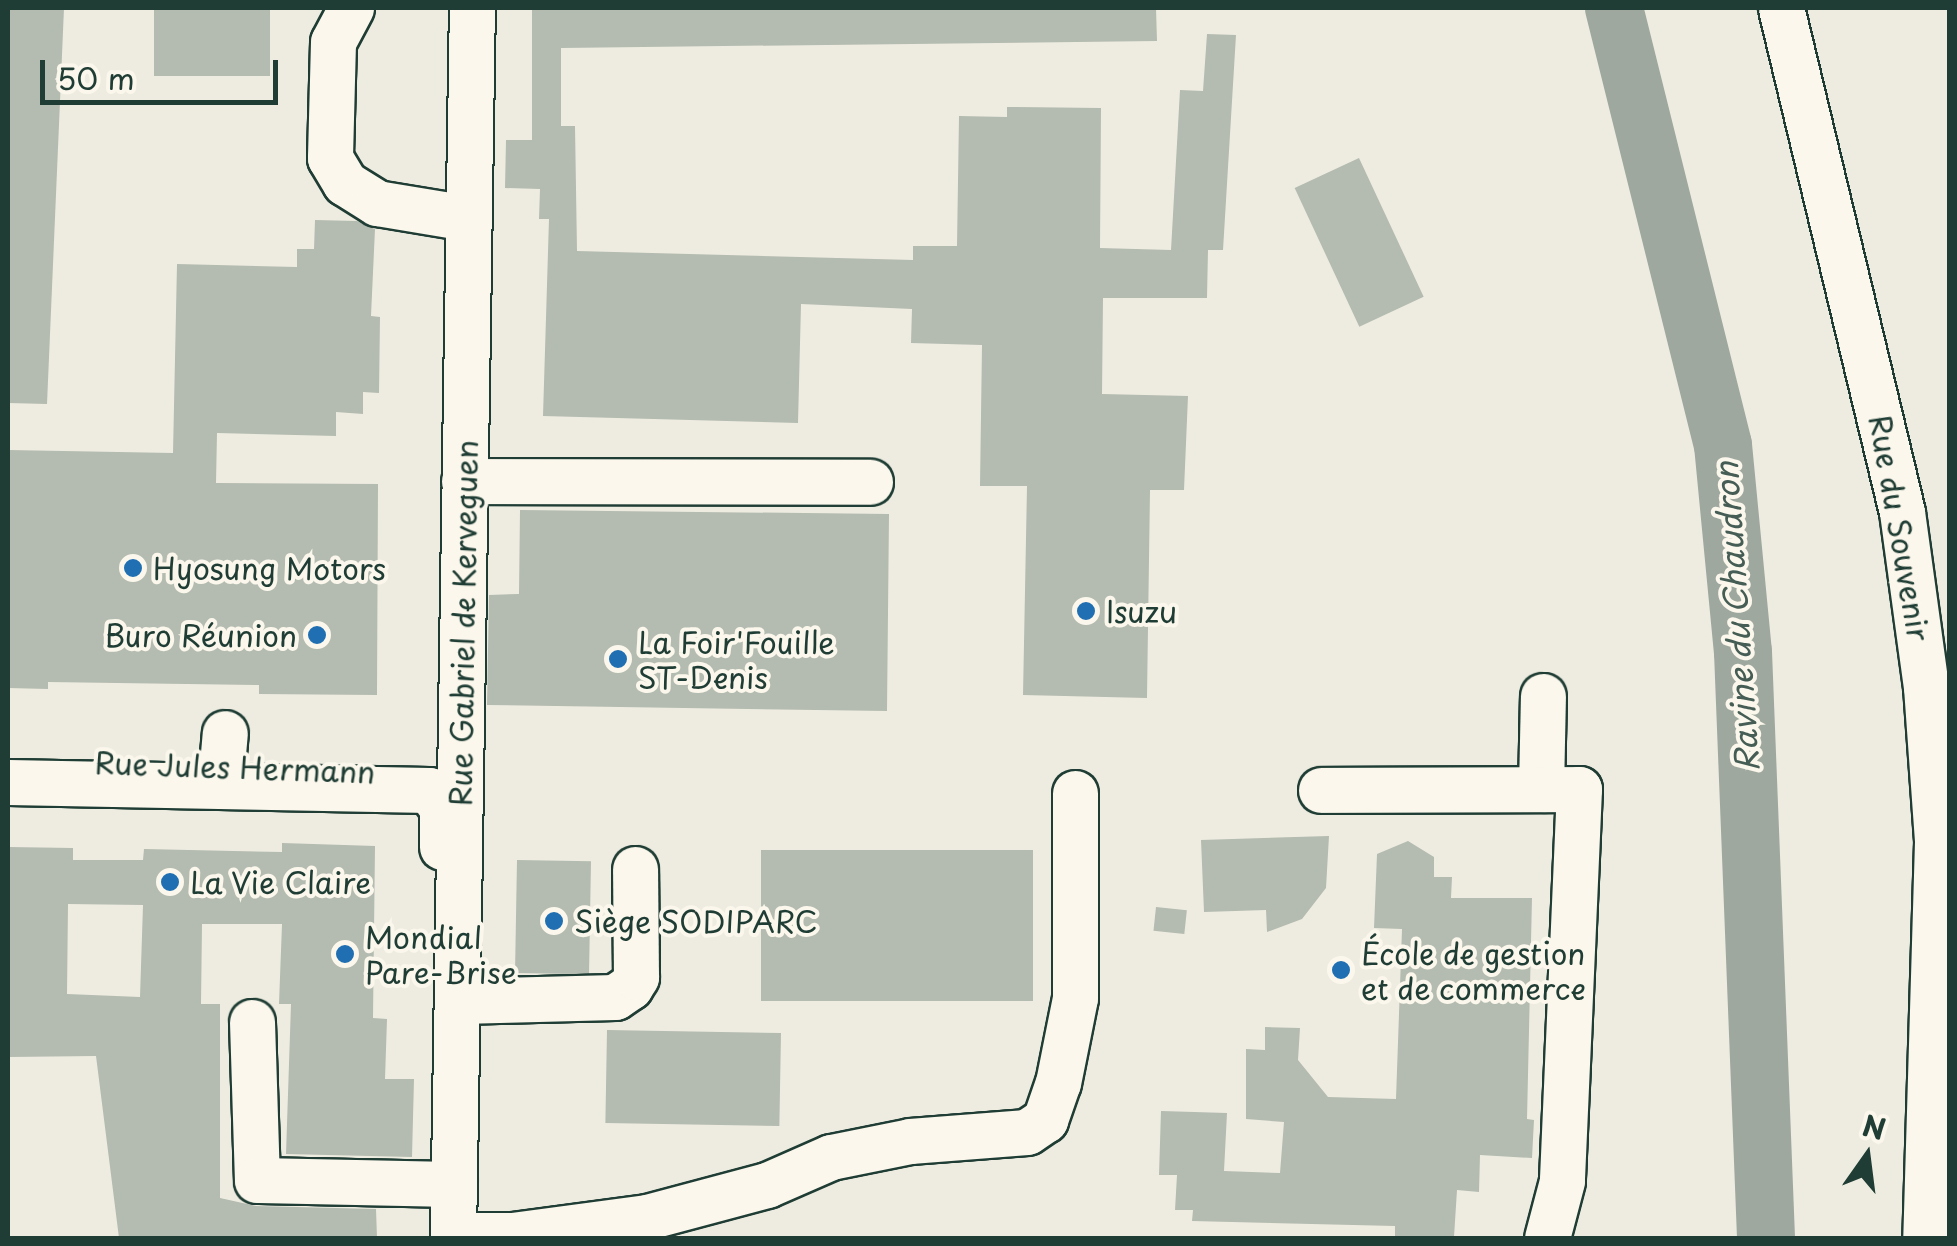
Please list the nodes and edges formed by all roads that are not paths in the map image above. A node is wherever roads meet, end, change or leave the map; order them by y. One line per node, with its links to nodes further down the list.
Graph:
1 (351, 8): 4 (street)
2 (472, 8): 4 (street, Rue Gabriel de Kerveguen)
3 (1781, 8): 20 (street, Rue du Souvenir)
4 (468, 218): 5 (street, Rue Gabriel de Kerveguen)
5 (464, 481): 6 (street); 9 (street, Rue Gabriel de Kerveguen)
6 (870, 482)
7 (1544, 696): 11 (street)
8 (8, 761): 9 (street, Rue Jules Hermann)
9 (462, 775): 15 (street, Rue Gabriel de Kerveguen)
10 (8, 782): 17 (street)
11 (1541, 788): 12 (street); 19 (street)
12 (1320, 790)
13 (1075, 793): 18 (street)
14 (635, 869): 15 (street)
15 (460, 1001): 17 (street, Rue Gabriel de Kerveguen)
16 (252, 1022): 17 (street)
17 (446, 1184): 18 (street, Rue Gabriel de Kerveguen)
18 (448, 1237)
19 (1547, 1238)
20 (1925, 1238)

